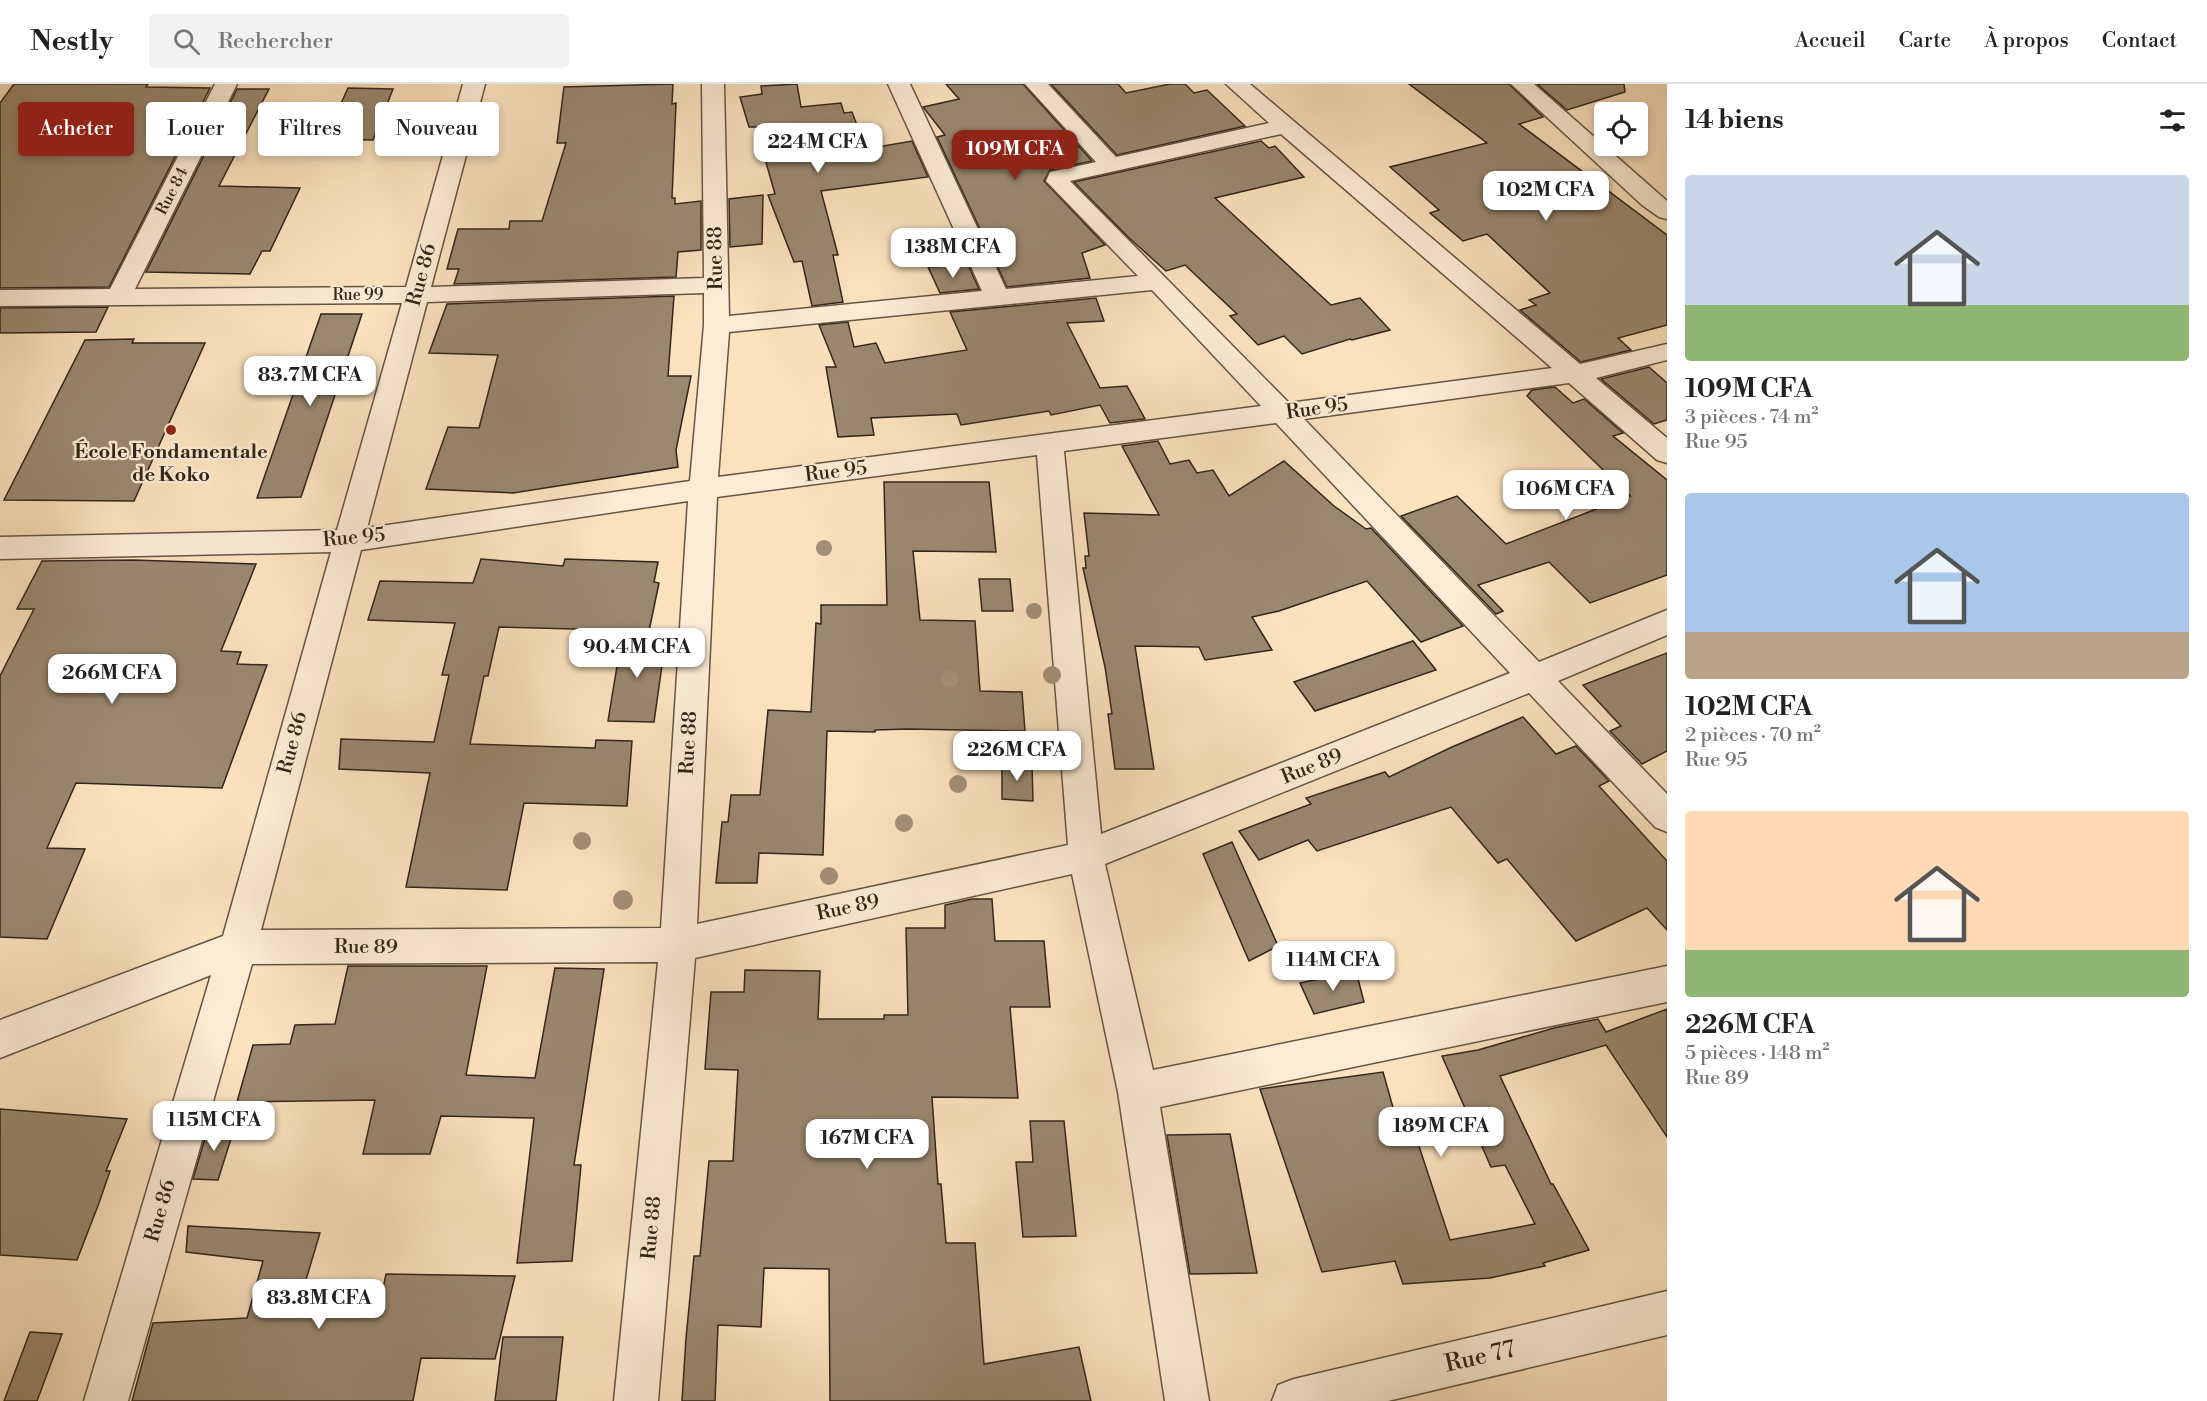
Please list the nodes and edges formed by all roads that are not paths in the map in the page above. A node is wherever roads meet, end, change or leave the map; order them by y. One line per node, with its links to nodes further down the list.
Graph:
1 (226, 84): 14 (street, Rue 84)
2 (474, 84): 13 (street, Rue 86)
3 (712, 84): 12 (street, Rue 88)
4 (899, 84): 16 (street)
5 (1036, 84): 9 (street)
6 (1521, 84): 10 (street)
7 (1251, 88): 8 (street)
8 (1286, 126): 9 (street); 19 (street)
9 (1111, 165): 11 (street)
10 (1667, 212)
11 (1158, 282): 16 (street); 20 (street)
12 (716, 285): 13 (street, Rue 99); 17 (street, Rue 88)
13 (416, 295): 14 (street, Rue 99); 24 (street, Rue 86)
14 (119, 297): 15 (street, Rue 99)
15 (0, 298)
16 (998, 298): 17 (street)
17 (717, 325): 23 (street, Rue 88)
18 (1667, 352): 19 (street, Rue 95)
19 (1575, 374): 20 (street, Rue 95); 22 (street)
20 (1284, 414): 21 (street, Rue 95); 27 (street)
21 (1050, 444): 23 (street, Rue 95); 29 (street)
22 (1667, 453)
23 (703, 489): 24 (street, Rue 95); 30 (street, Rue 88)
24 (349, 541): 25 (street, Rue 95); 31 (street, Rue 86)
25 (1, 550)
26 (1667, 622): 27 (street, Rue 89)
27 (1535, 678): 28 (street); 29 (street, Rue 89)
28 (1667, 817)
29 (1086, 856): 30 (street, Rue 89); 34 (street)
30 (678, 945): 31 (street, Rue 89); 37 (street, Rue 88)
31 (238, 947): 33 (street, Rue 89); 36 (street, Rue 86)
32 (1667, 984): 34 (street)
33 (0, 1039)
34 (1138, 1092): 38 (street)
35 (1667, 1313): 39 (street, Rue 77)
36 (106, 1401)
37 (636, 1401)
38 (1187, 1401)
39 (1294, 1401)

